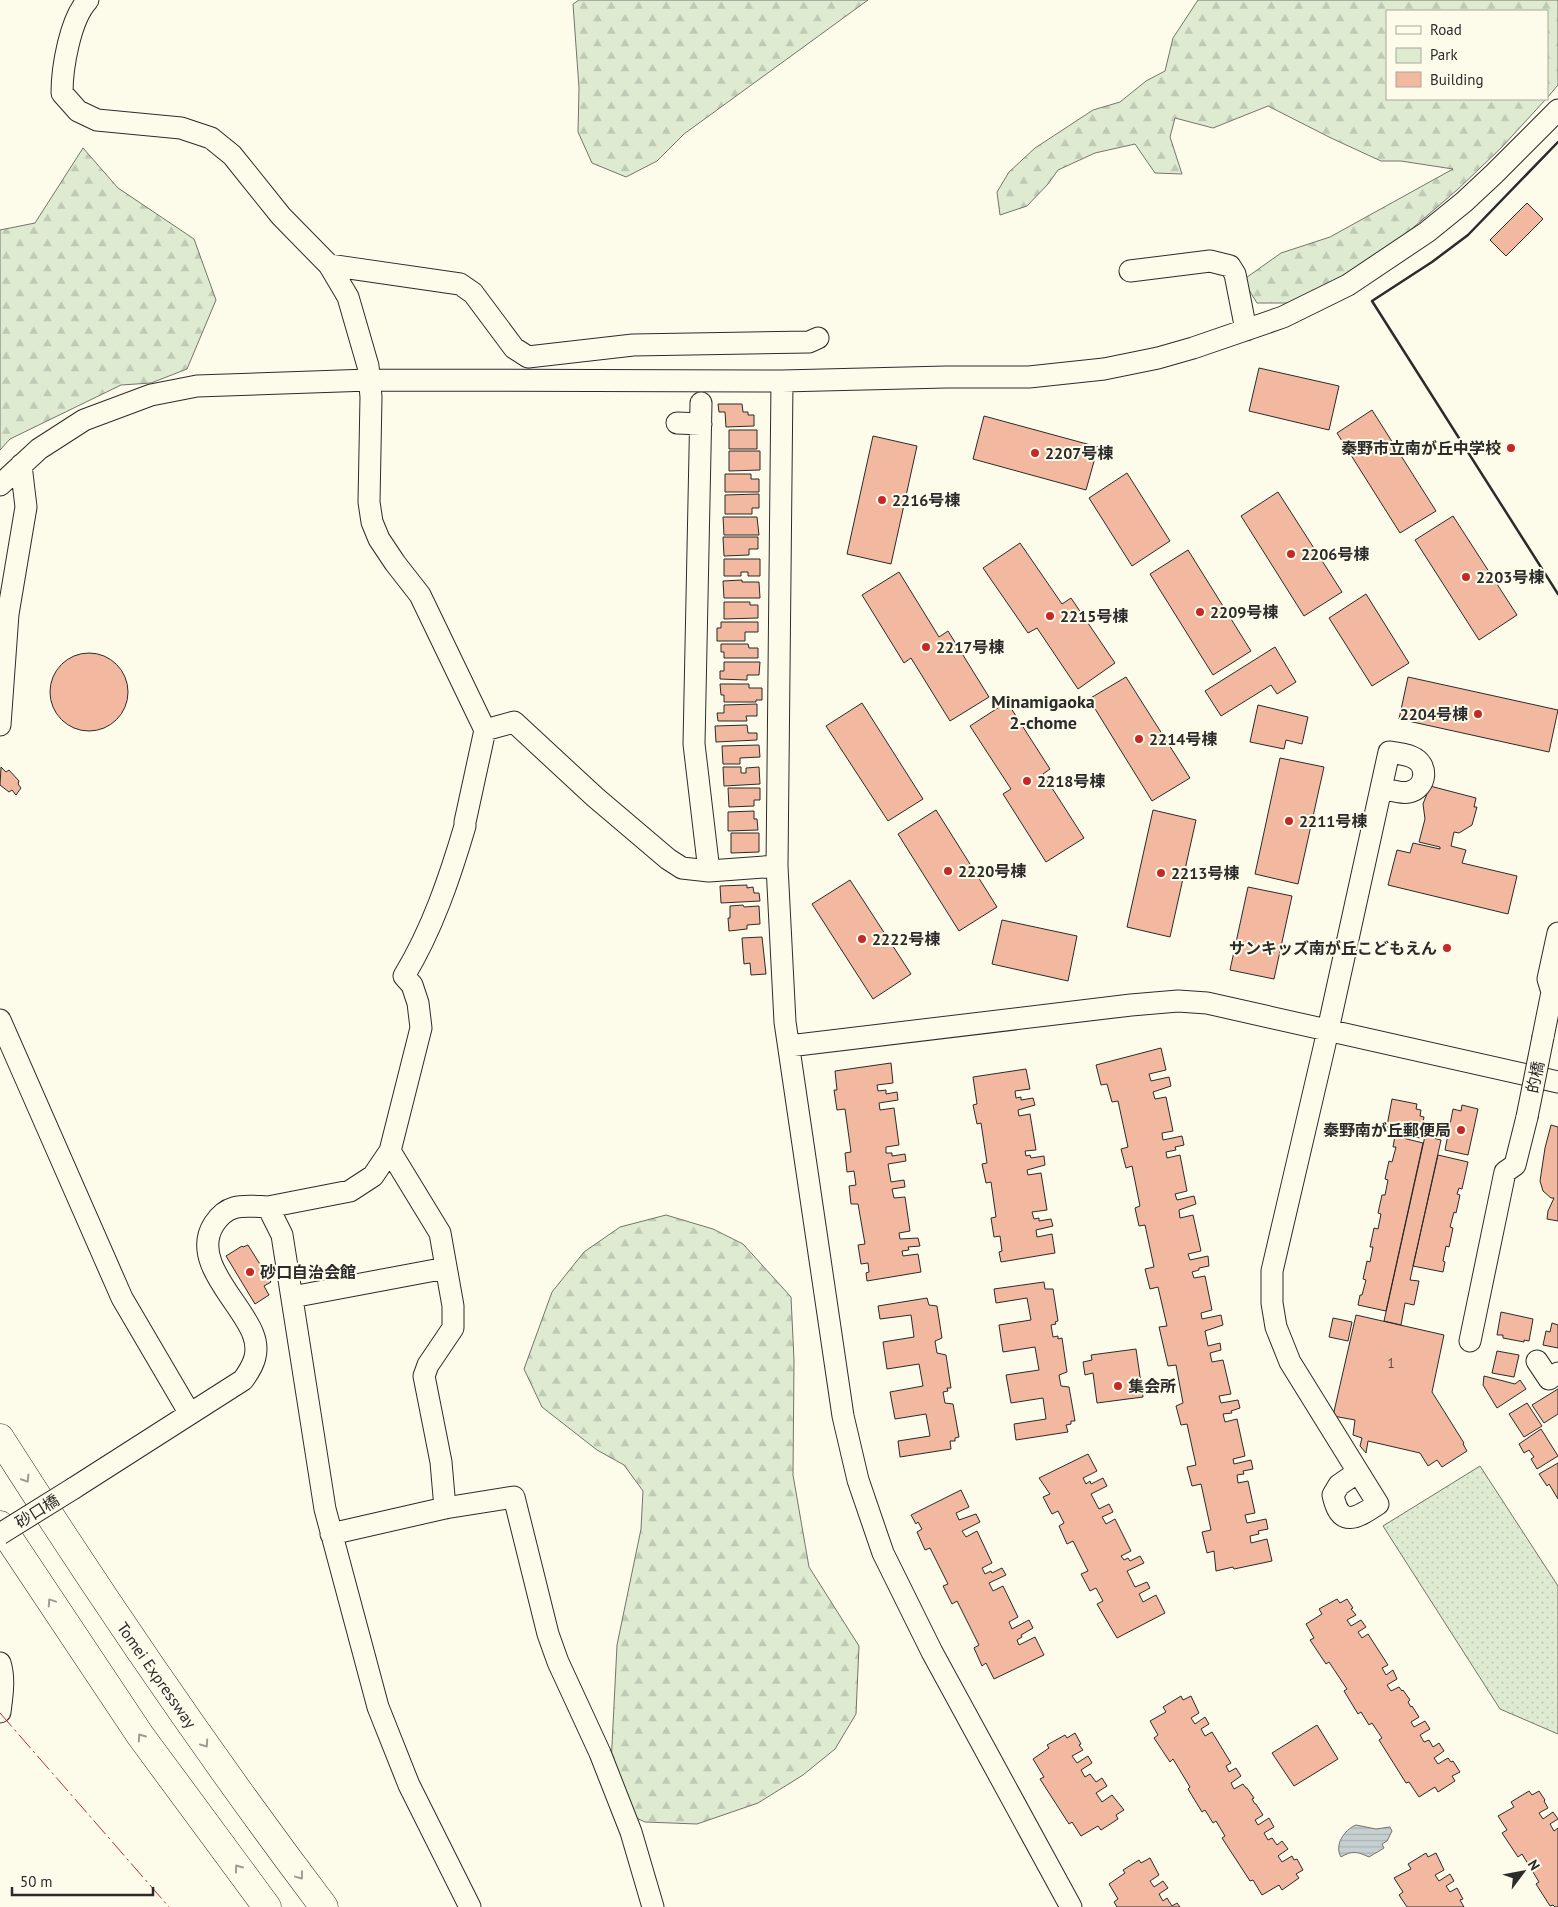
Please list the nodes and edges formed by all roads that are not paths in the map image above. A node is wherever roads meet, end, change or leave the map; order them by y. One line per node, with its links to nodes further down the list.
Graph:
1 (88, 0): 3 (street)
2 (1558, 110): 5 (street)
3 (329, 264): 7 (street); 8 (street)
4 (1130, 271): 5 (street)
5 (1246, 330): 10 (street)
6 (818, 338): 7 (street)
7 (528, 357): 9 (street)
8 (369, 380): 9 (street); 12 (street); 15 (street)
9 (529, 380): 10 (street)
10 (782, 380): 17 (street)
11 (678, 423): 18 (street)
12 (21, 465): 13 (street); 14 (street)
13 (0, 485)
14 (0, 725)
15 (486, 730): 18 (street); 24 (street)
16 (1382, 788): 21 (street)
17 (777, 866): 18 (street); 22 (street)
18 (709, 871)
19 (1558, 933): 28 (street, 的橋, bridge)
20 (0, 1020): 31 (street)
21 (1328, 1030): 22 (street); 23 (street); 33 (street)
22 (789, 1046): 44 (street)
23 (1558, 1082)
24 (390, 1151): 25 (street, 砂口橋); 26 (street)
25 (268, 1207): 27 (street); 31 (street, 砂口橋)
26 (446, 1268): 27 (street); 34 (street)
27 (292, 1297): 37 (street)
28 (1470, 1341)
29 (1558, 1366): 30 (street)
30 (1558, 1373)
31 (190, 1414): 36 (street, 砂口橋, bridge)
32 (0, 1438): 41 (highway, Tomei Expressway, one-way to 41)
33 (1358, 1472)
34 (444, 1508): 37 (street); 43 (street)
35 (0, 1525): 40 (highway, one-way to 35)
36 (0, 1534)
37 (331, 1534): 42 (street)
38 (0, 1663): 39 (street)
39 (0, 1712)
40 (266, 1907)
41 (324, 1907)
42 (470, 1907)
43 (653, 1907)
44 (1071, 1907)

